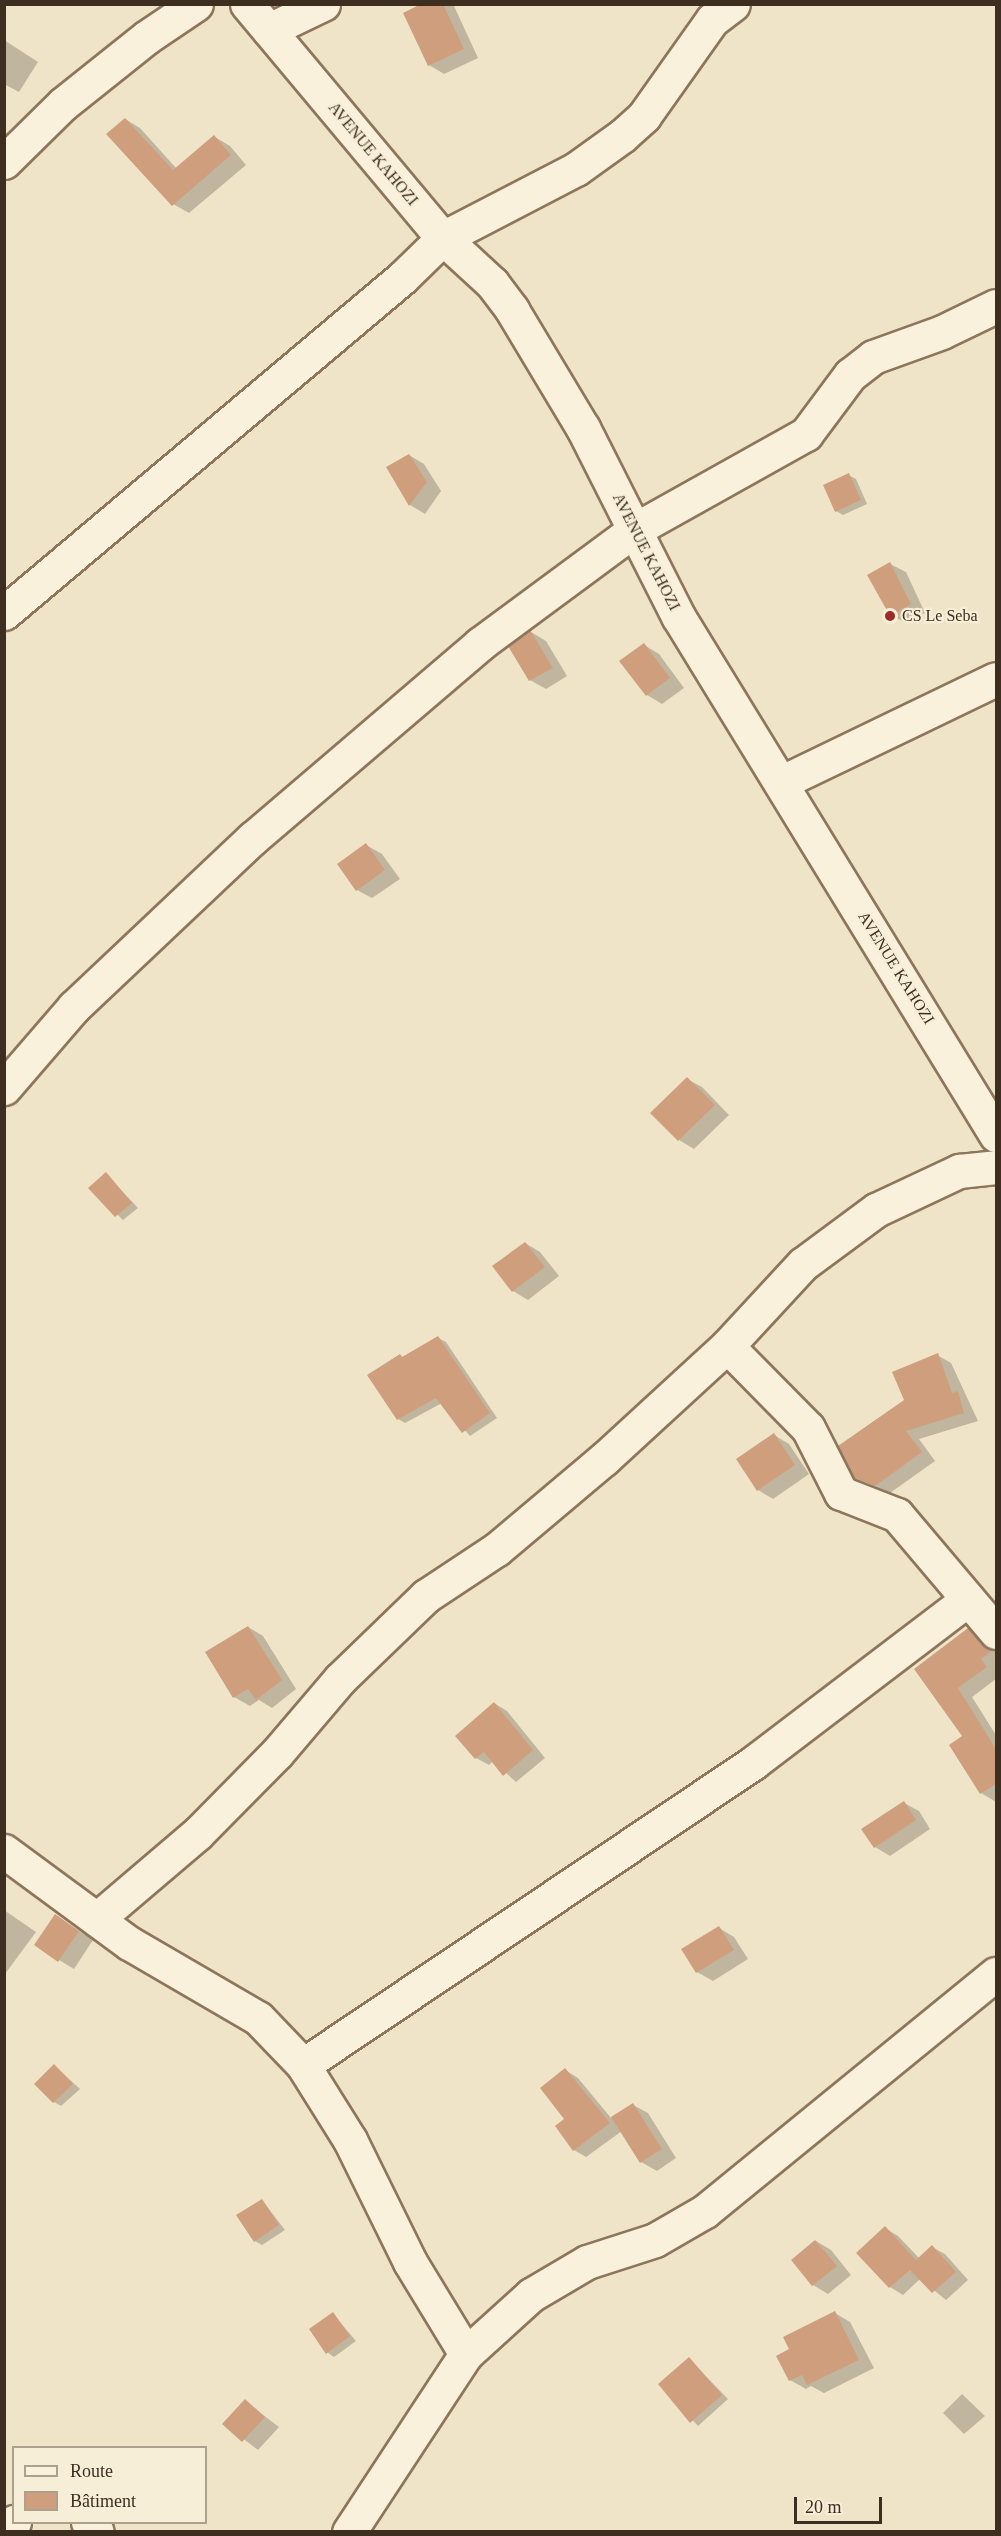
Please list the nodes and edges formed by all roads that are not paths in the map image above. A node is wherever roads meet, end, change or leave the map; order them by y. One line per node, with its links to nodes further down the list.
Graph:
1 (196, 4): 6 (street)
2 (247, 4): 5 (street, AVENUE KAHOZI)
3 (323, 4): 5 (street)
4 (733, 4): 7 (street)
5 (269, 30): 7 (street, AVENUE KAHOZI)
6 (4, 162)
7 (443, 238): 9 (street, AVENUE KAHOZI); 10 (street)
8 (996, 306): 9 (street)
9 (634, 530): 12 (street, AVENUE KAHOZI); 13 (street)
10 (4, 613)
11 (996, 680): 12 (street)
12 (782, 782): 14 (street, AVENUE KAHOZI)
13 (4, 1088)
14 (996, 1136)
15 (996, 1167): 16 (street)
16 (727, 1346): 17 (street); 20 (street)
17 (968, 1599): 18 (street); 22 (street)
18 (996, 1632)
19 (4, 1851): 20 (street)
20 (97, 1919): 22 (street)
21 (996, 1974): 23 (street)
22 (303, 2065): 23 (street)
23 (466, 2354): 24 (street)
24 (349, 2532)

